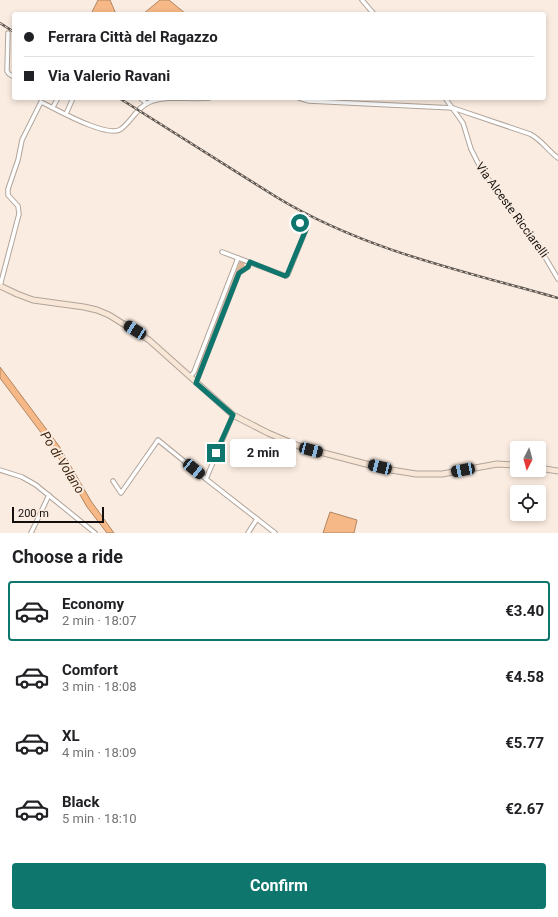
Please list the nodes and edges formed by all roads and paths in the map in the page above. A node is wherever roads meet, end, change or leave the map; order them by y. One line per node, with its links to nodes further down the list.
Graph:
1 (362, 0): 2 (street)
2 (372, 12)
3 (8, 33): 4 (street)
4 (12, 76)
5 (41, 100): 13 (street); 25 (street)
6 (57, 100): 13 (street)
7 (72, 100): 18 (street)
8 (142, 100): 12 (street)
9 (157, 100): 12 (street)
10 (306, 100): 14 (street)
11 (446, 100): 14 (street, Via Alceste Ricciarelli)
12 (146, 103): 18 (street)
13 (53, 108): 18 (street)
14 (452, 108): 15 (street); 16 (street, Via Alceste Ricciarelli)
15 (462, 110): 16 (street); 17 (street)
16 (456, 112): 17 (street); 24 (street, Via Alceste Ricciarelli)
17 (467, 112): 19 (street)
18 (66, 114)
19 (558, 158)
20 (300, 223): 23 (street)
21 (222, 252): 22 (street)
22 (238, 258): 23 (street); 26 (street)
23 (250, 262): 27 (street)
24 (558, 279)
25 (0, 286): 26 (main road)
26 (190, 377): 27 (main road)
27 (196, 383): 28 (main road)
28 (233, 415): 29 (main road); 33 (street)
29 (510, 465)
30 (546, 469): 32 (main road)
31 (0, 470): 35 (street)
32 (558, 470)
33 (206, 479): 34 (street); 36 (street)
34 (113, 481)
35 (49, 495): 37 (street); 38 (street)
36 (257, 519): 39 (street); 40 (street)
37 (31, 533)
38 (95, 533)
39 (248, 533)
40 (275, 533)

